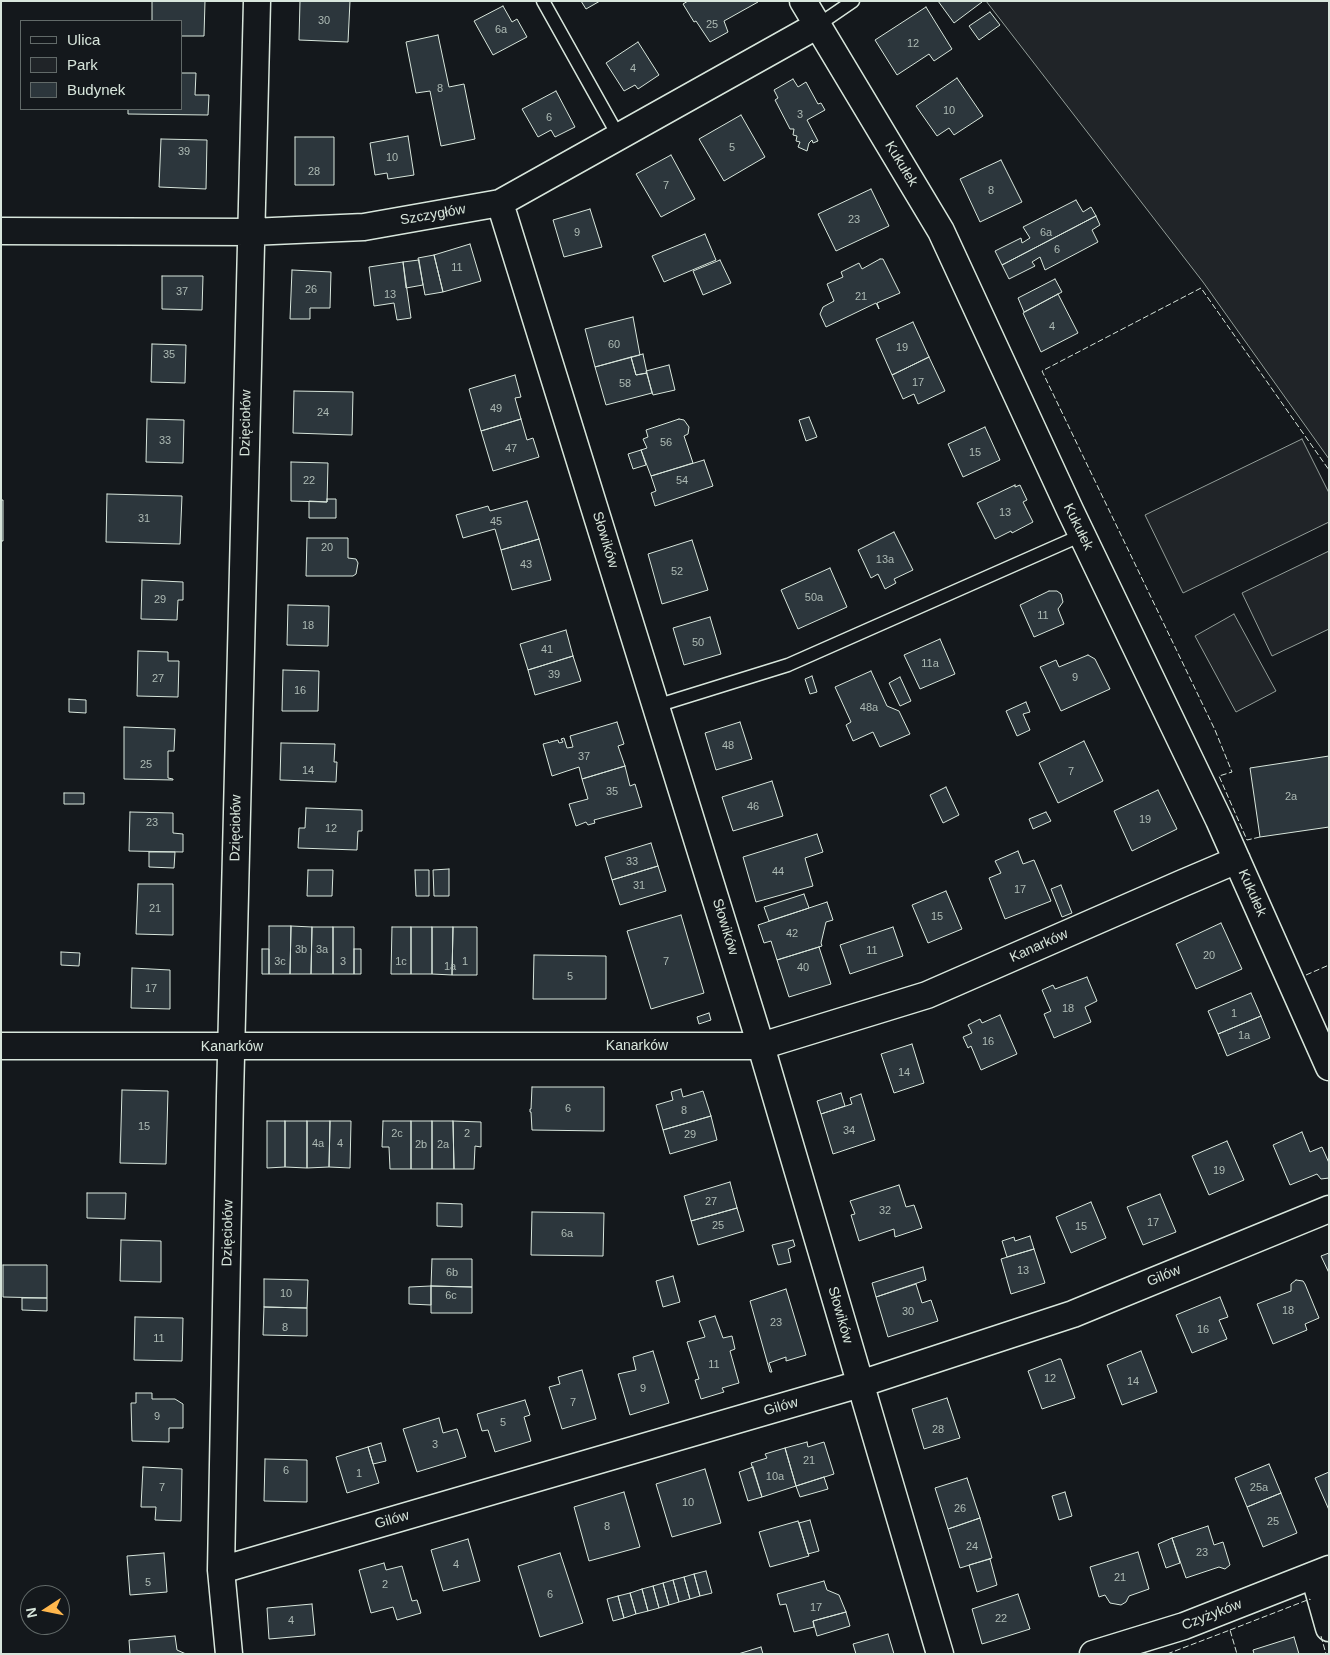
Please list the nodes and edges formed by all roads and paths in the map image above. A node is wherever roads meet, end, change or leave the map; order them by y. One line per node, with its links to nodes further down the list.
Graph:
1 (257, 1): 9 (street, Dzięciołów)
2 (543, 1): 6 (lane)
3 (803, 1): 5 (street, Kukułek)
4 (853, 1): 5 (lane)
5 (818, 26): 6 (street, Szczygłów); 10 (street, Kukułek)
6 (618, 137): 7 (street, Szczygłów)
7 (500, 203): 9 (street, Szczygłów); 11 (street, Słowików)
8 (1, 230): 9 (street, Szczygłów)
9 (250, 232): 15 (street, Dzięciołów)
10 (1082, 535): 11 (lane); 12 (street, Kukułek)
11 (656, 706): 14 (street, Słowików)
12 (1237, 860): 14 (street, Kanarków); 16 (street, Kukułek)
13 (1, 1046): 15 (street, Kanarków)
14 (761, 1046): 15 (street, Kanarków); 18 (street, Słowików)
15 (232, 1047): 19 (street, Dzięciołów)
16 (1329, 1067)
17 (1329, 1209): 18 (street, Gilów)
18 (860, 1384): 19 (street, Gilów); 23 (street, Słowików)
19 (222, 1570): 22 (street, Dzięciołów)
20 (1321, 1572): 21 (street); 24 (street, Czyżyków)
21 (1329, 1628)
22 (229, 1654)
23 (940, 1654)
24 (1093, 1654)

